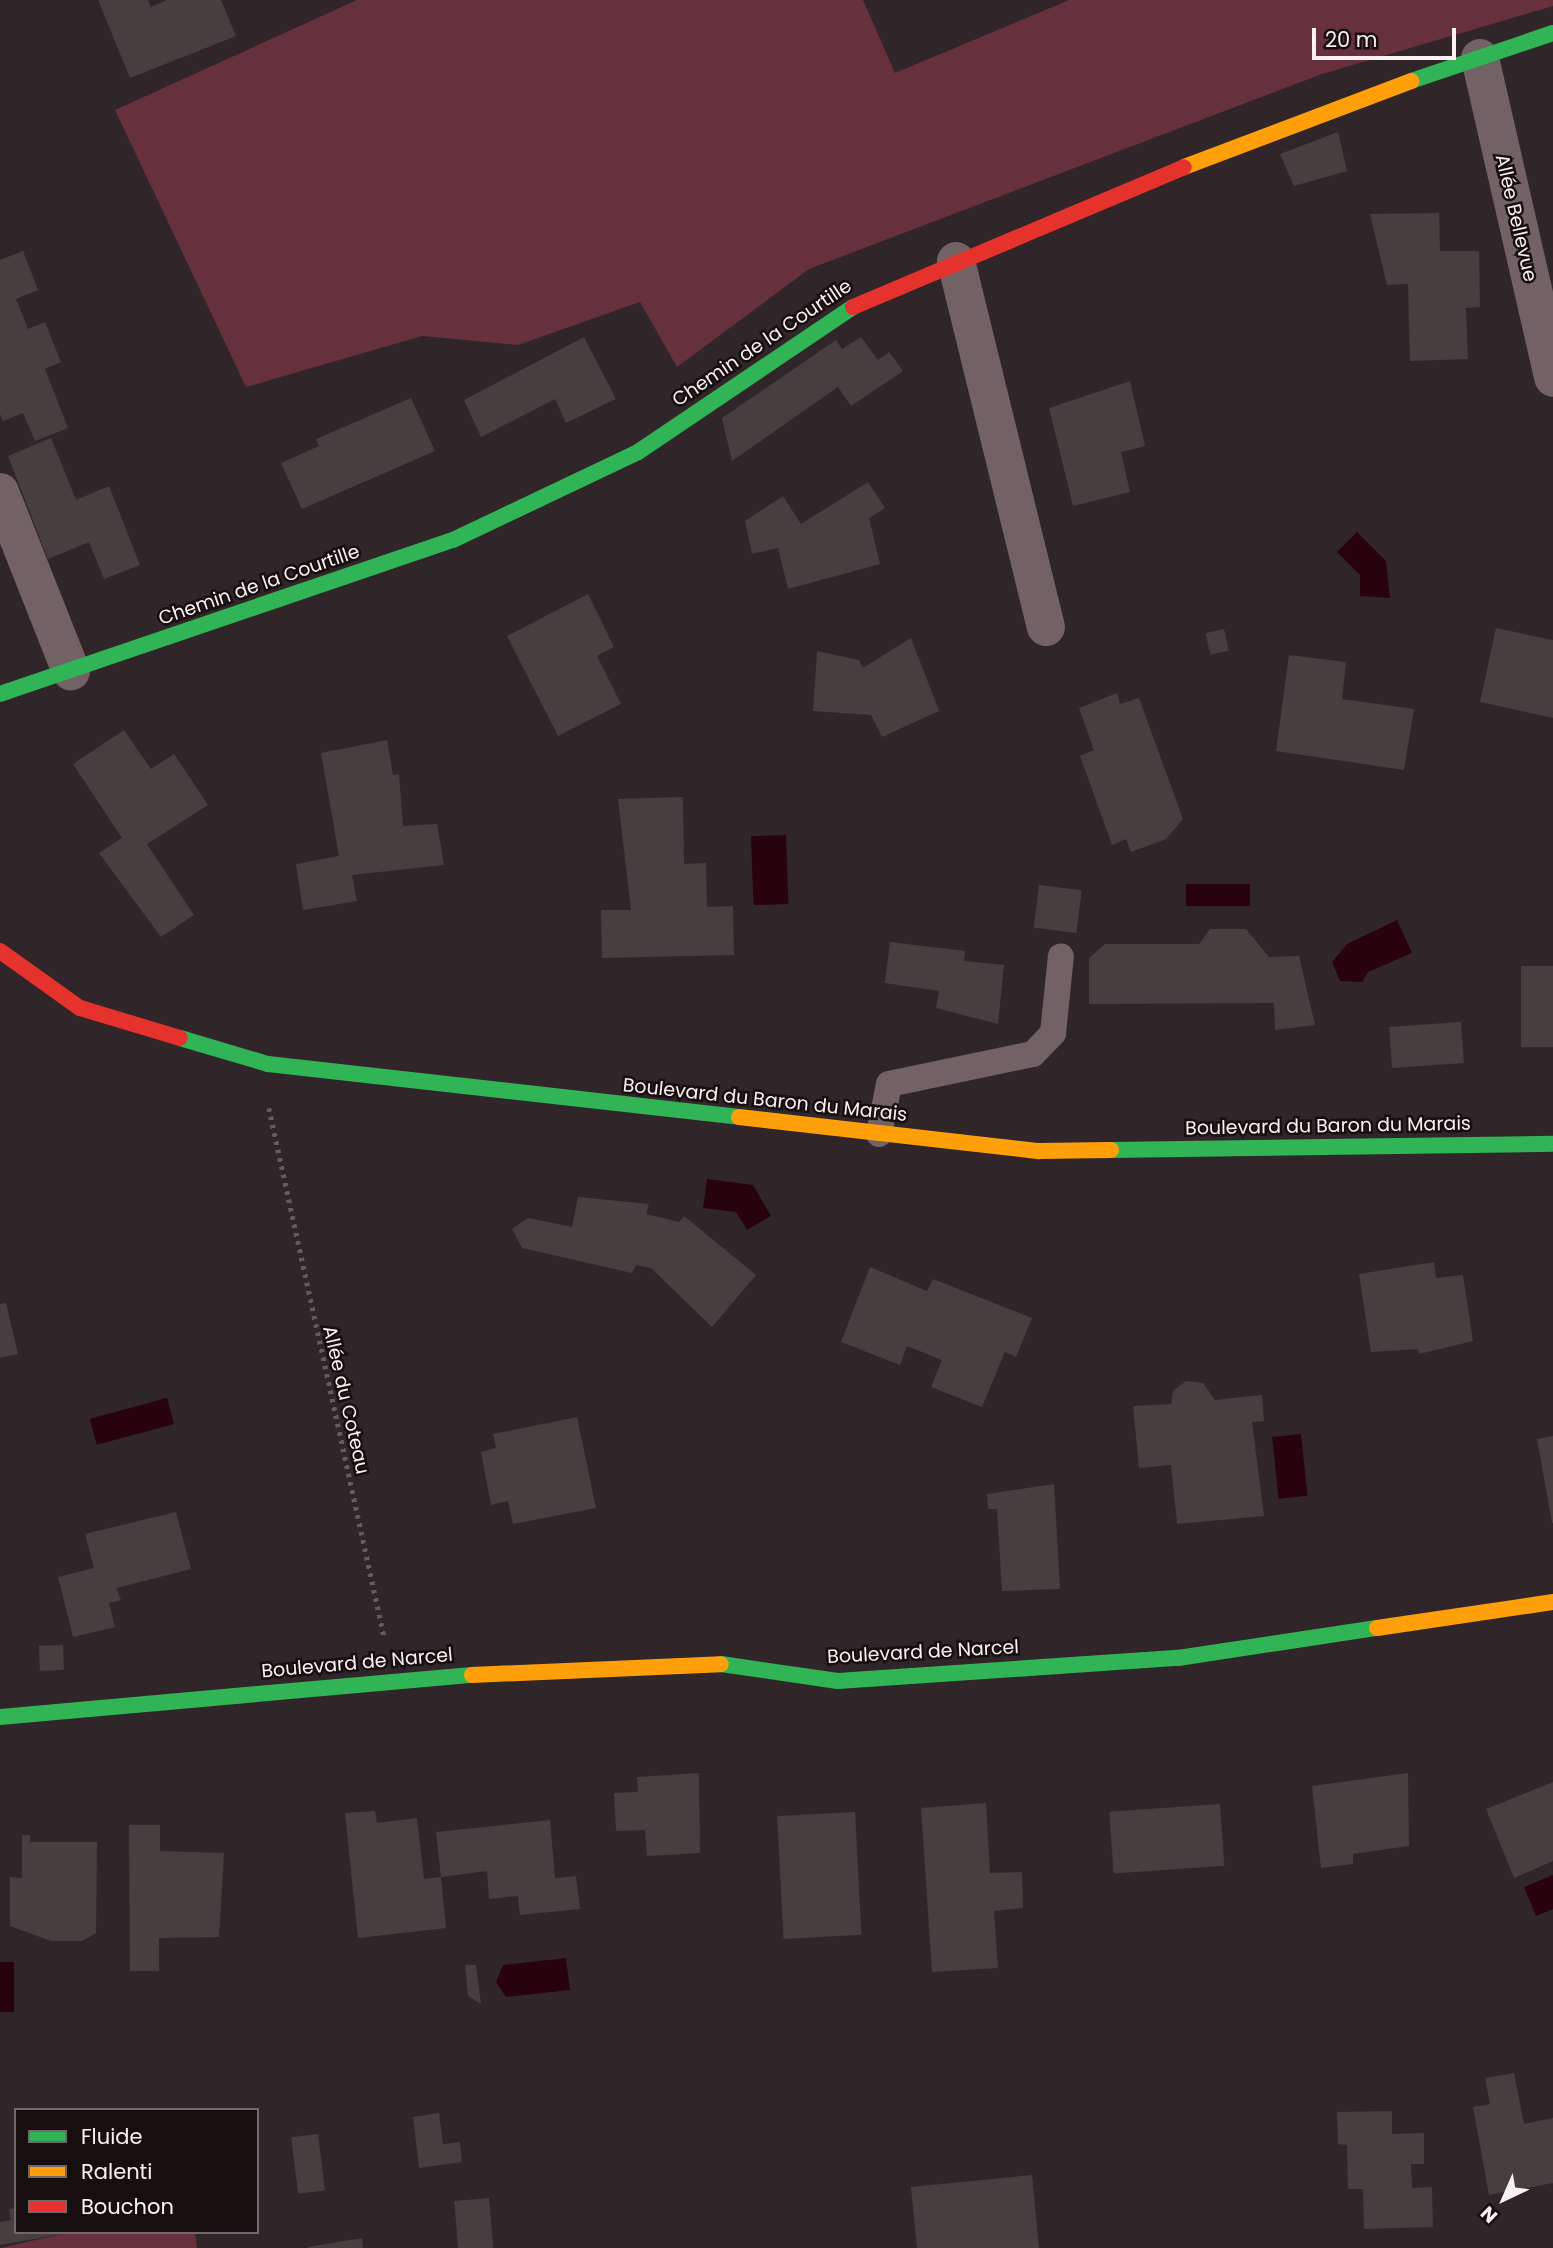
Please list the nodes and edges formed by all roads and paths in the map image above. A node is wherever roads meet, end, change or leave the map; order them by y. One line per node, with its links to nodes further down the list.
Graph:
1 (1553, 33): 2 (street, Chemin de la Courtille)
2 (1480, 58): 3 (street, Chemin de la Courtille); 4 (street, Allée Bellevue)
3 (956, 261): 6 (street); 7 (street, Chemin de la Courtille)
4 (1553, 378)
5 (0, 492): 7 (street)
6 (1046, 627)
7 (71, 671): 8 (street, Chemin de la Courtille)
8 (0, 694)
9 (0, 951): 12 (street, Boulevard du Baron du Marais)
10 (1061, 956): 12 (lane)
11 (269, 1112): 15 (path, Allée du Coteau)
12 (879, 1134): 13 (street, Boulevard du Baron du Marais)
13 (1553, 1144)
14 (1553, 1602): 15 (street, Boulevard de Narcel)
15 (394, 1678): 16 (street, Boulevard de Narcel)
16 (0, 1717)

